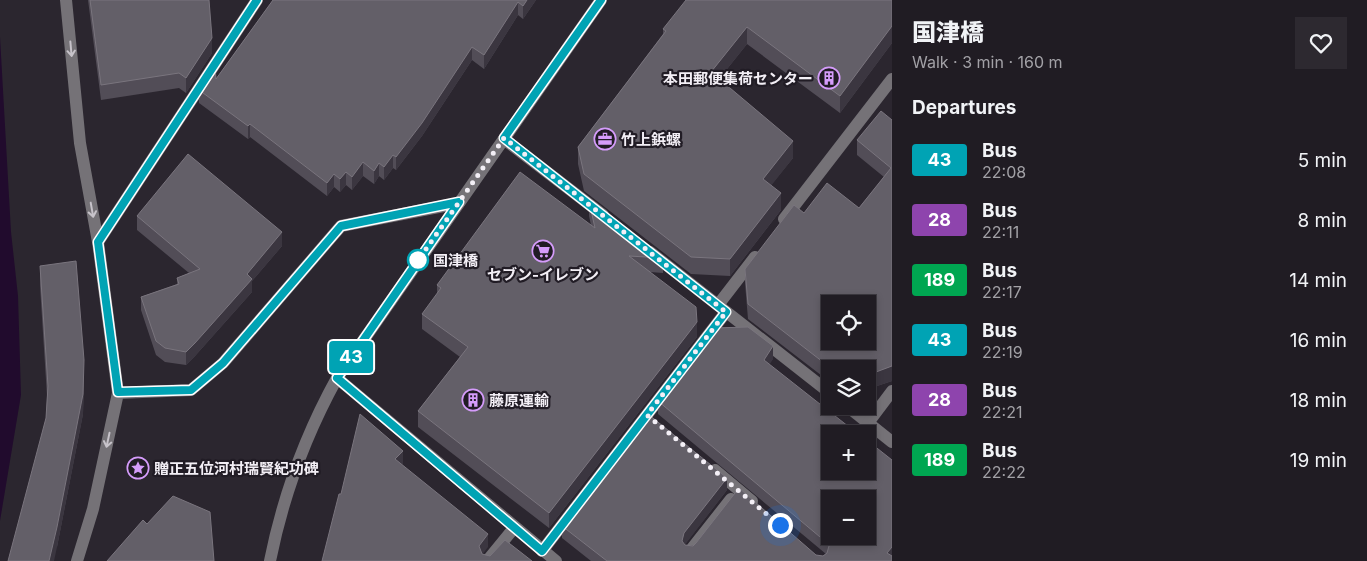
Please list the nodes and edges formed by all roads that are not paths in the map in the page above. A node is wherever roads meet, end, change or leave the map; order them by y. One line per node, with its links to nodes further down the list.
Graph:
1 (66, 0): 9 (street, one-way to 9)
2 (257, 0): 9 (street)
3 (601, 0): 5 (street)
4 (892, 79): 8 (street)
5 (504, 138): 6 (street); 7 (street)
6 (459, 202): 13 (street); 16 (street)
7 (611, 222)
8 (778, 227)
9 (98, 242): 16 (street)
10 (641, 246): 12 (street)
11 (760, 250): 12 (street)
12 (722, 308): 14 (street); 24 (street)
13 (337, 378): 23 (street); 27 (street)
14 (821, 386)
15 (892, 391): 18 (street)
16 (118, 392): 26 (street, one-way to 26)
17 (858, 415): 18 (street)
18 (868, 423): 19 (street)
19 (892, 442)
20 (708, 465): 21 (street)
21 (738, 489): 22 (street); 25 (street)
22 (761, 509)
23 (514, 528): 24 (street); 28 (street)
24 (542, 551): 29 (street)
25 (690, 551)
26 (77, 561)
27 (270, 561)
28 (487, 561)
29 (556, 561)

